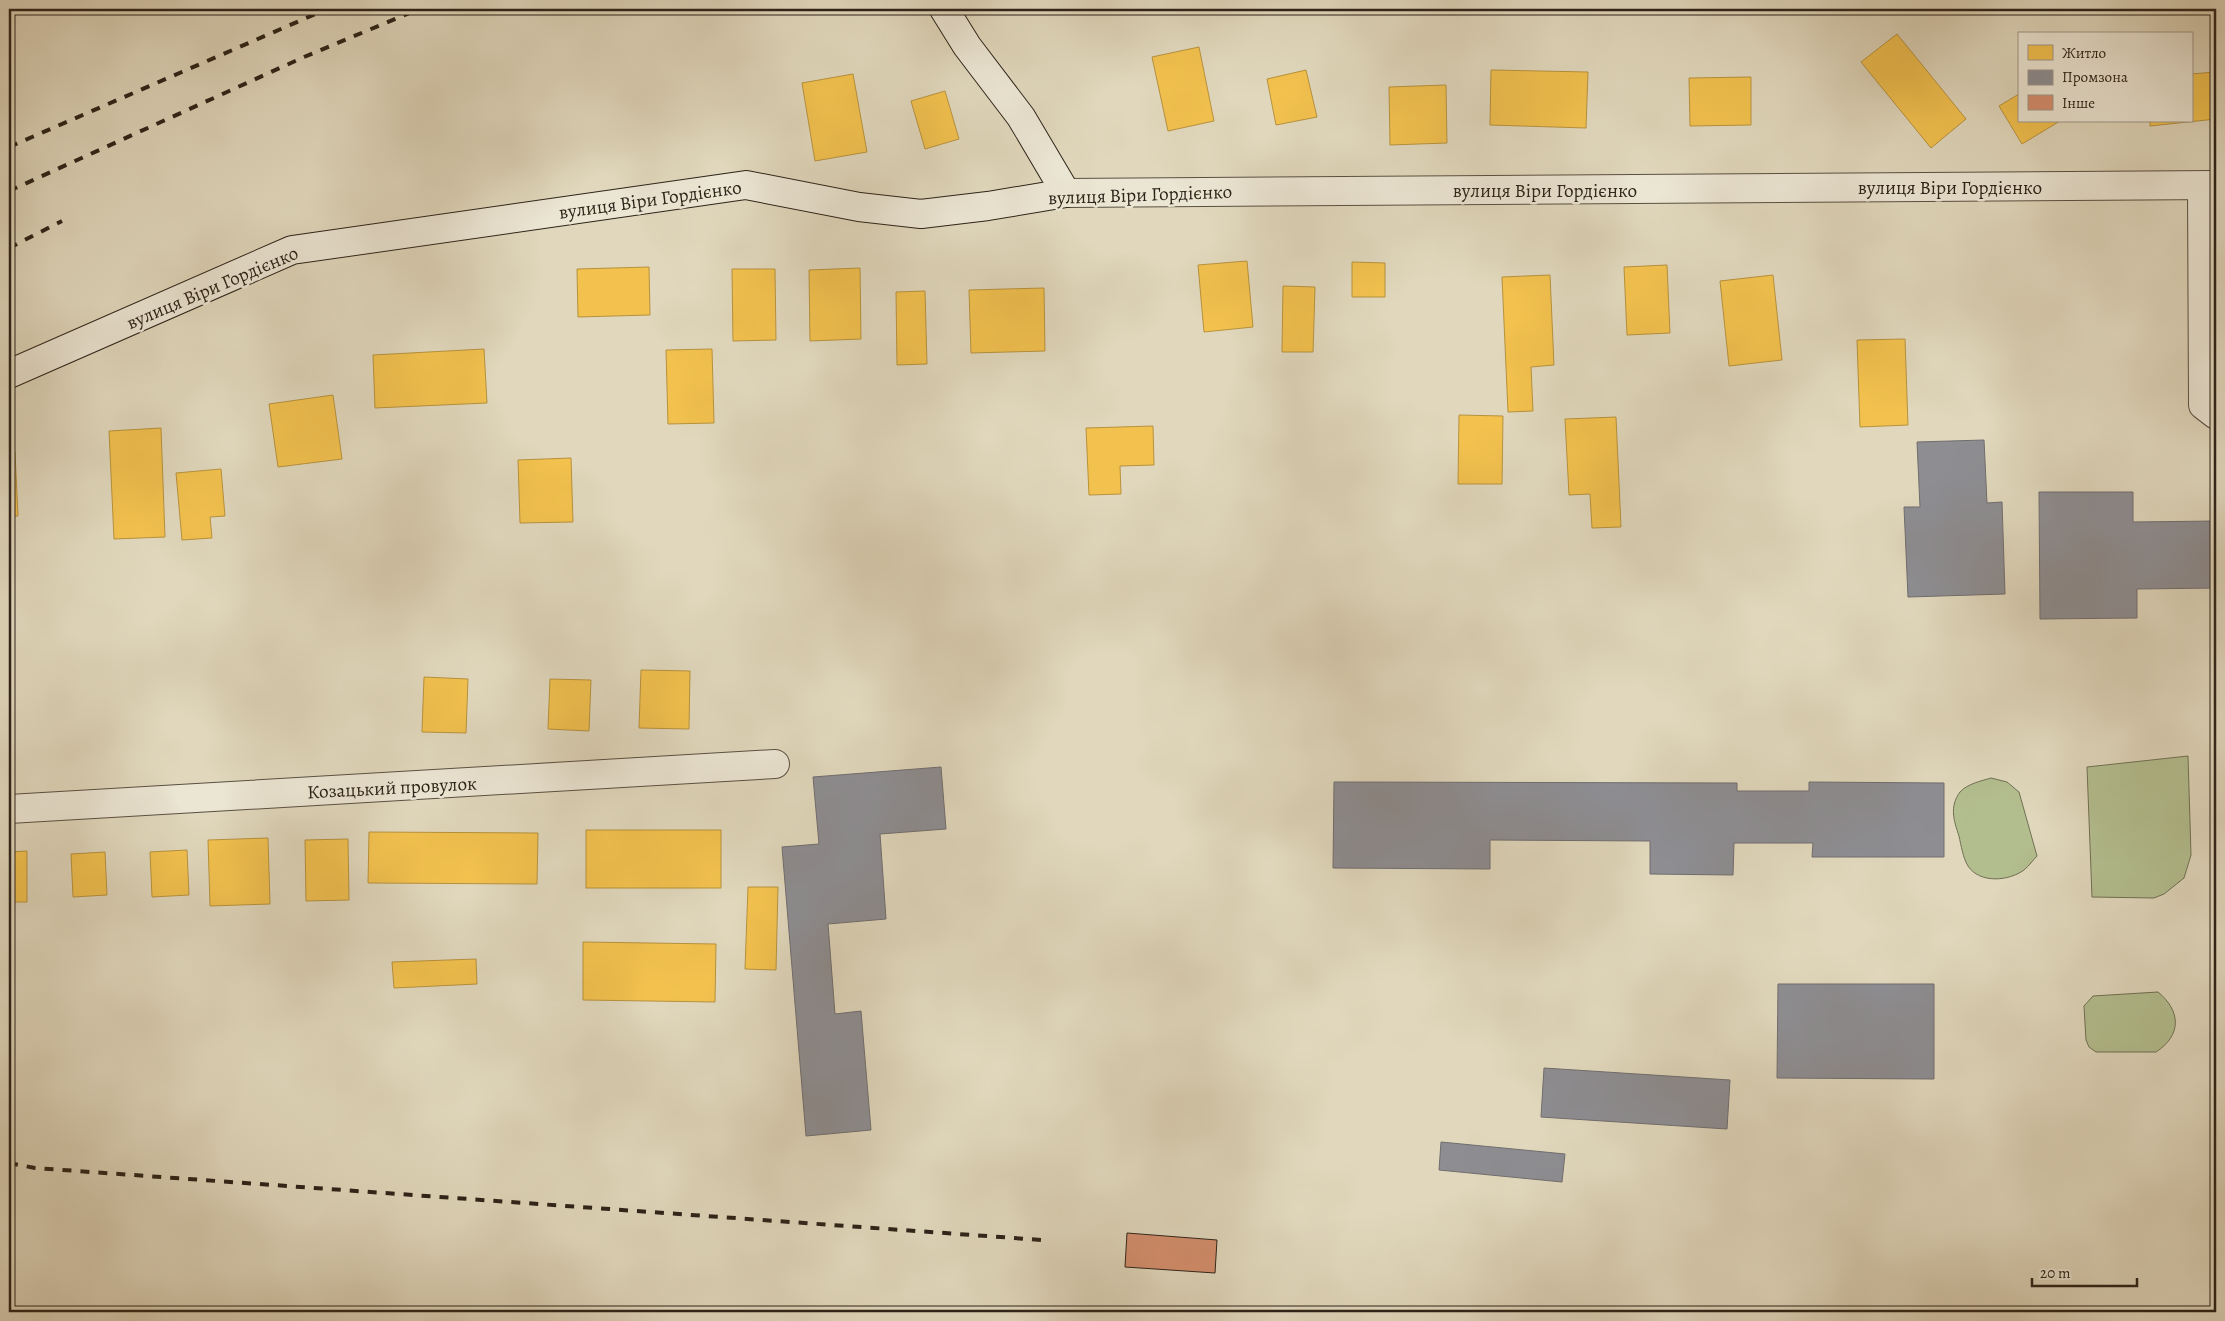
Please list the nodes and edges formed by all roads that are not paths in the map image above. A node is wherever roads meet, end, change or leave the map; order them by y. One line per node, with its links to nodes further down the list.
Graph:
1 (944, 9): 3 (street)
2 (2209, 185): 3 (street, вулиця Віри Гордієнко); 5 (street)
3 (1066, 193): 4 (street, вулиця Віри Гордієнко)
4 (9, 374)
5 (2216, 415)
6 (775, 764): 7 (street, Козацький провулок)
7 (9, 809)

